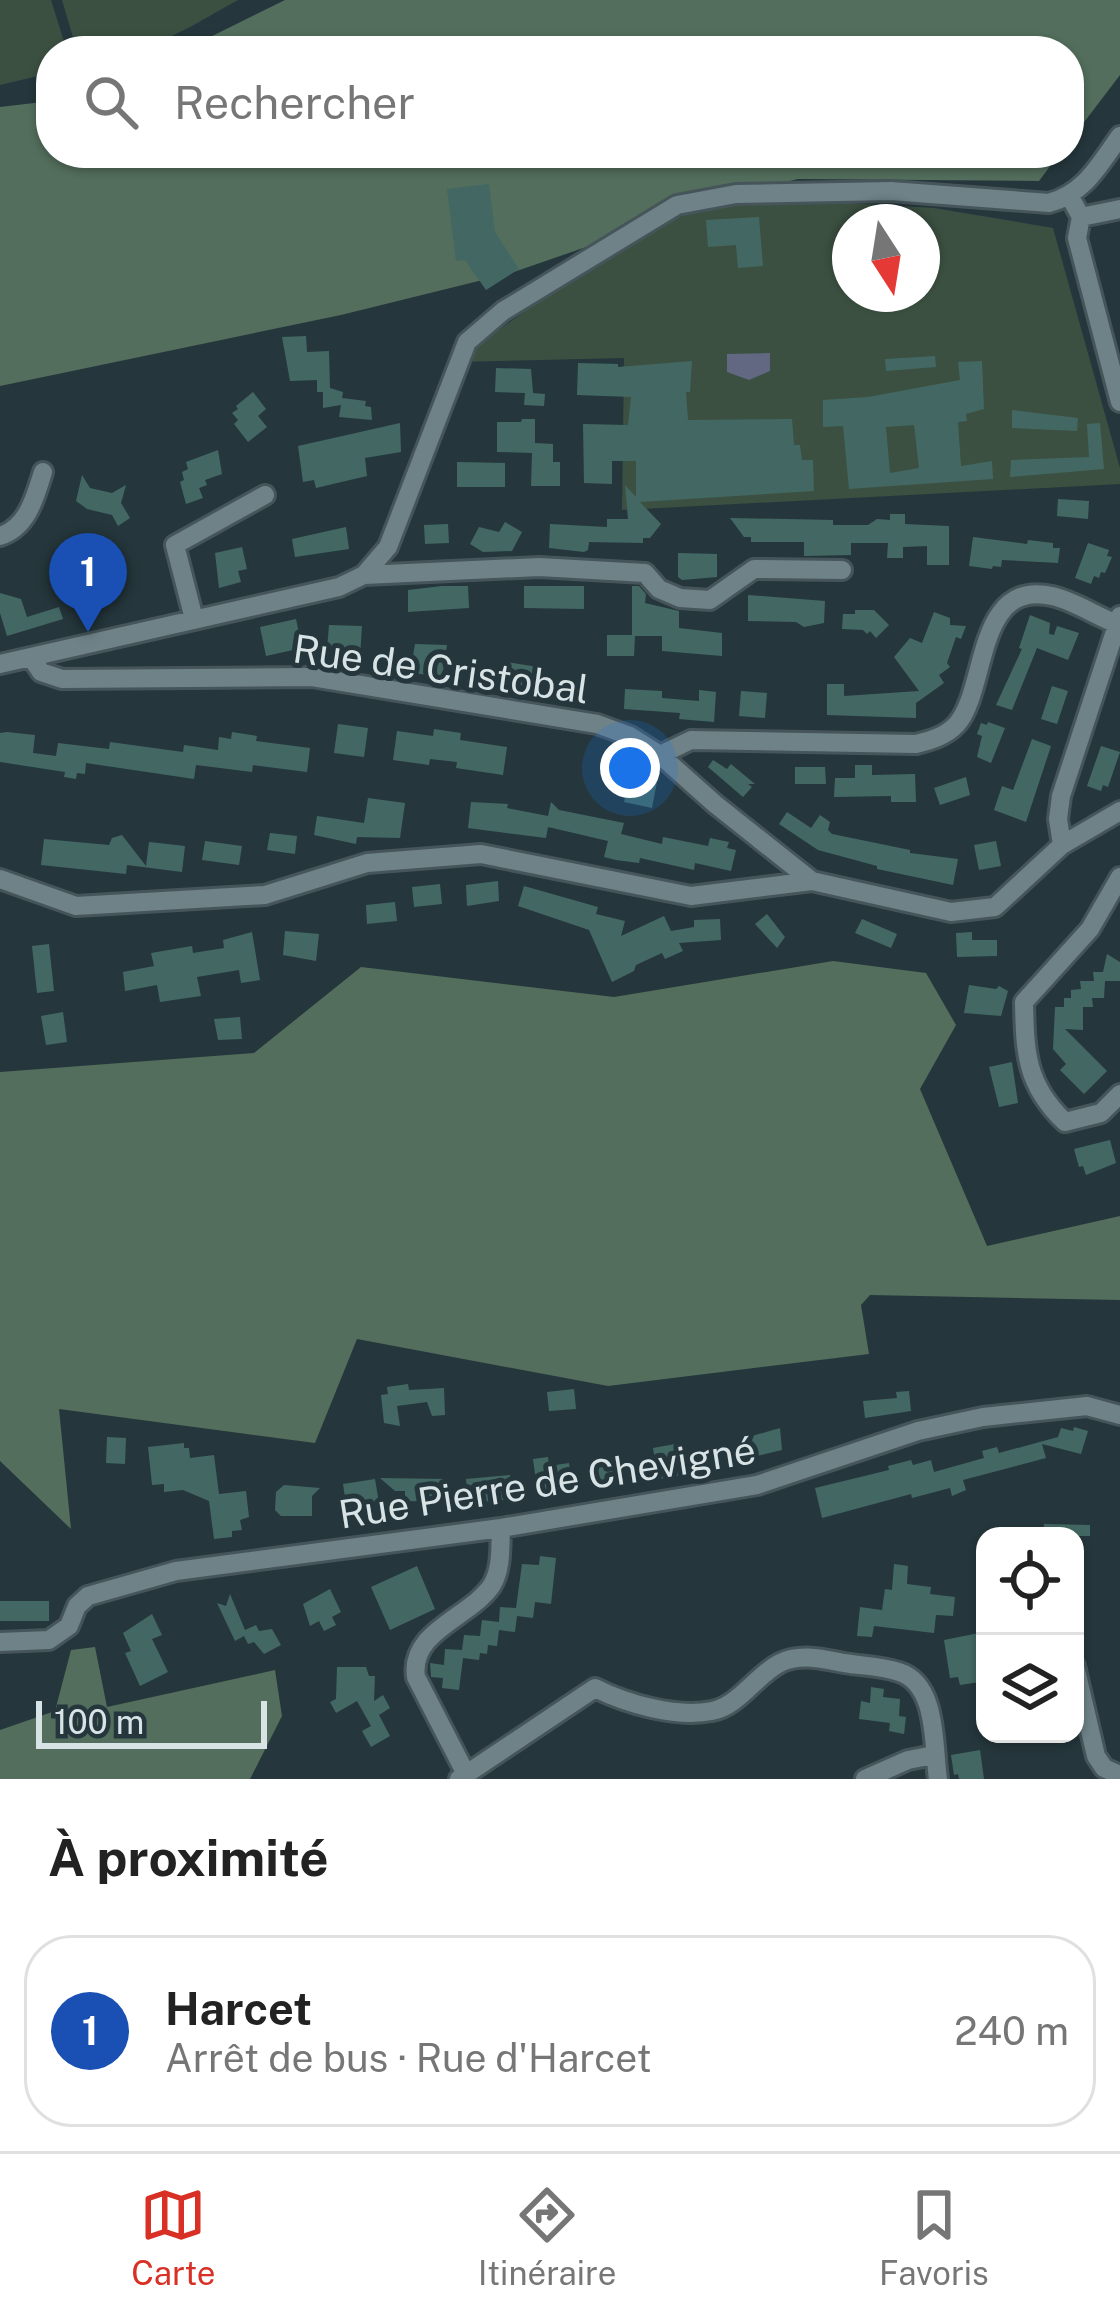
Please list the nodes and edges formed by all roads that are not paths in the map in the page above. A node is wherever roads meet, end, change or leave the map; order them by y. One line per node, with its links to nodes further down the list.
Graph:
1 (1120, 136): 2 (street)
2 (1070, 197): 4 (street); 10 (street)
3 (1120, 208): 4 (street)
4 (1081, 217): 5 (street)
5 (1120, 402)
6 (43, 472): 8 (street)
7 (265, 495): 11 (street)
8 (0, 536)
9 (842, 570): 10 (street)
10 (364, 575): 11 (street)
11 (194, 619): 13 (street)
12 (1119, 622): 15 (street); 17 (street)
13 (31, 657): 14 (street); 15 (street, Rue de Cristobal)
14 (0, 664)
15 (660, 755): 20 (street, Rue de Cristobal)
16 (1119, 812): 17 (street, Rue de Cristobal)
17 (1062, 844): 20 (street, Rue de Cristobal)
18 (1120, 878): 21 (street)
19 (0, 879): 20 (street)
20 (812, 881)
21 (1120, 1094)
22 (1120, 1415): 23 (street, Rue Pierre de Chevigné)
23 (501, 1528): 24 (street, Rue Pierre de Chevigné); 28 (street)
24 (0, 1642)
25 (1084, 1705): 27 (street)
26 (934, 1754): 28 (street); 29 (street); 30 (street)
27 (1120, 1775)
28 (462, 1776)
29 (866, 1779)
30 (938, 1779)

